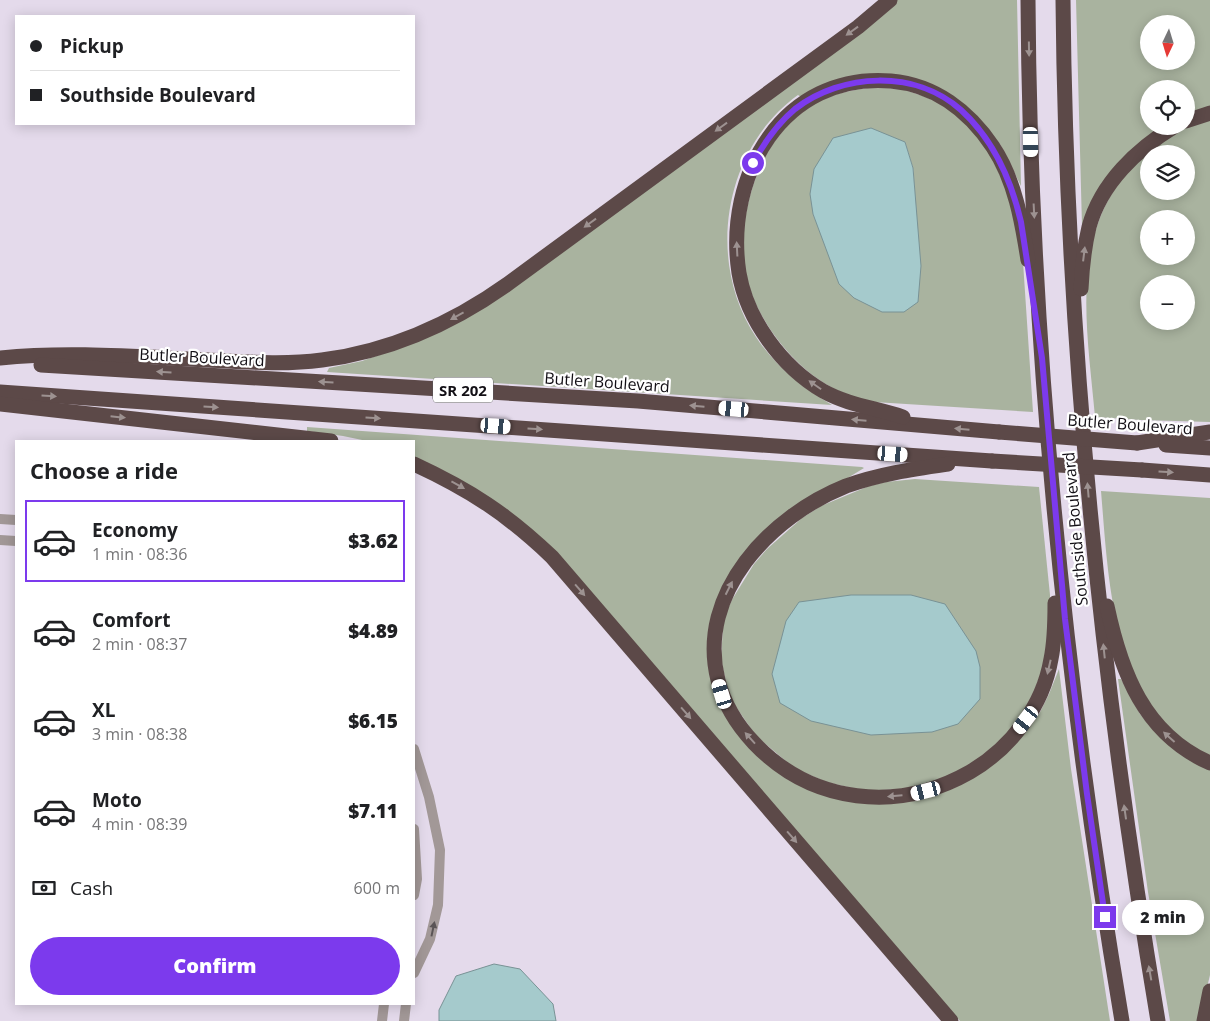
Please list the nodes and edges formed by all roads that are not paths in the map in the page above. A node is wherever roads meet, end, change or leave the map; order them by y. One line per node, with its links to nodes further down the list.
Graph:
1 (890, 0): 8 (highway, one-way to 8)
2 (1028, 0): 9 (highway, Southside Boulevard, one-way to 9)
3 (1063, 0): 7 (highway, Southside Boulevard)
4 (1210, 113): 5 (highway)
5 (1195, 118)
6 (1161, 135): 7 (highway, one-way to 6)
7 (1077, 355): 26 (highway, Southside Boulevard, one-way to 7)
8 (0, 358)
9 (1042, 358): 13 (highway, one-way to 9); 25 (highway, Southside Boulevard)
10 (0, 362): 13 (highway, Butler Boulevard / SR 202, one-way to 10)
11 (0, 392): 18 (highway, SR 202, one-way to 18)
12 (0, 404): 15 (highway, one-way to 15)
13 (925, 426): 16 (highway, Butler Boulevard / SR 202, one-way to 13, bridge)
14 (1210, 432): 16 (highway)
15 (322, 440)
16 (1137, 443): 17 (highway, Butler Boulevard / SR 202)
17 (1210, 448)
18 (992, 461): 20 (highway, SR 202, one-way to 20, bridge); 25 (highway, one-way to 18)
19 (415, 464): 39 (highway, one-way to 39)
20 (1190, 474): 21 (highway, SR 202); 22 (highway)
21 (1210, 475)
22 (1210, 481)
23 (0, 519): 24 (street)
24 (15, 520)
25 (1056, 531): 40 (highway, Southside Boulevard)
26 (1091, 531): 30 (highway, one-way to 26); 41 (highway, Southside Boulevard, one-way to 26)
27 (0, 540): 28 (street)
28 (15, 541)
29 (415, 752): 33 (street, one-way to 29)
30 (1210, 763)
31 (415, 854): 32 (street)
32 (415, 886)
33 (415, 971)
34 (1210, 992): 42 (highway)
35 (384, 1005): 37 (street)
36 (406, 1005): 38 (street)
37 (382, 1021)
38 (404, 1021)
39 (951, 1021)
40 (1122, 1021)
41 (1158, 1021)
42 (1204, 1021)

